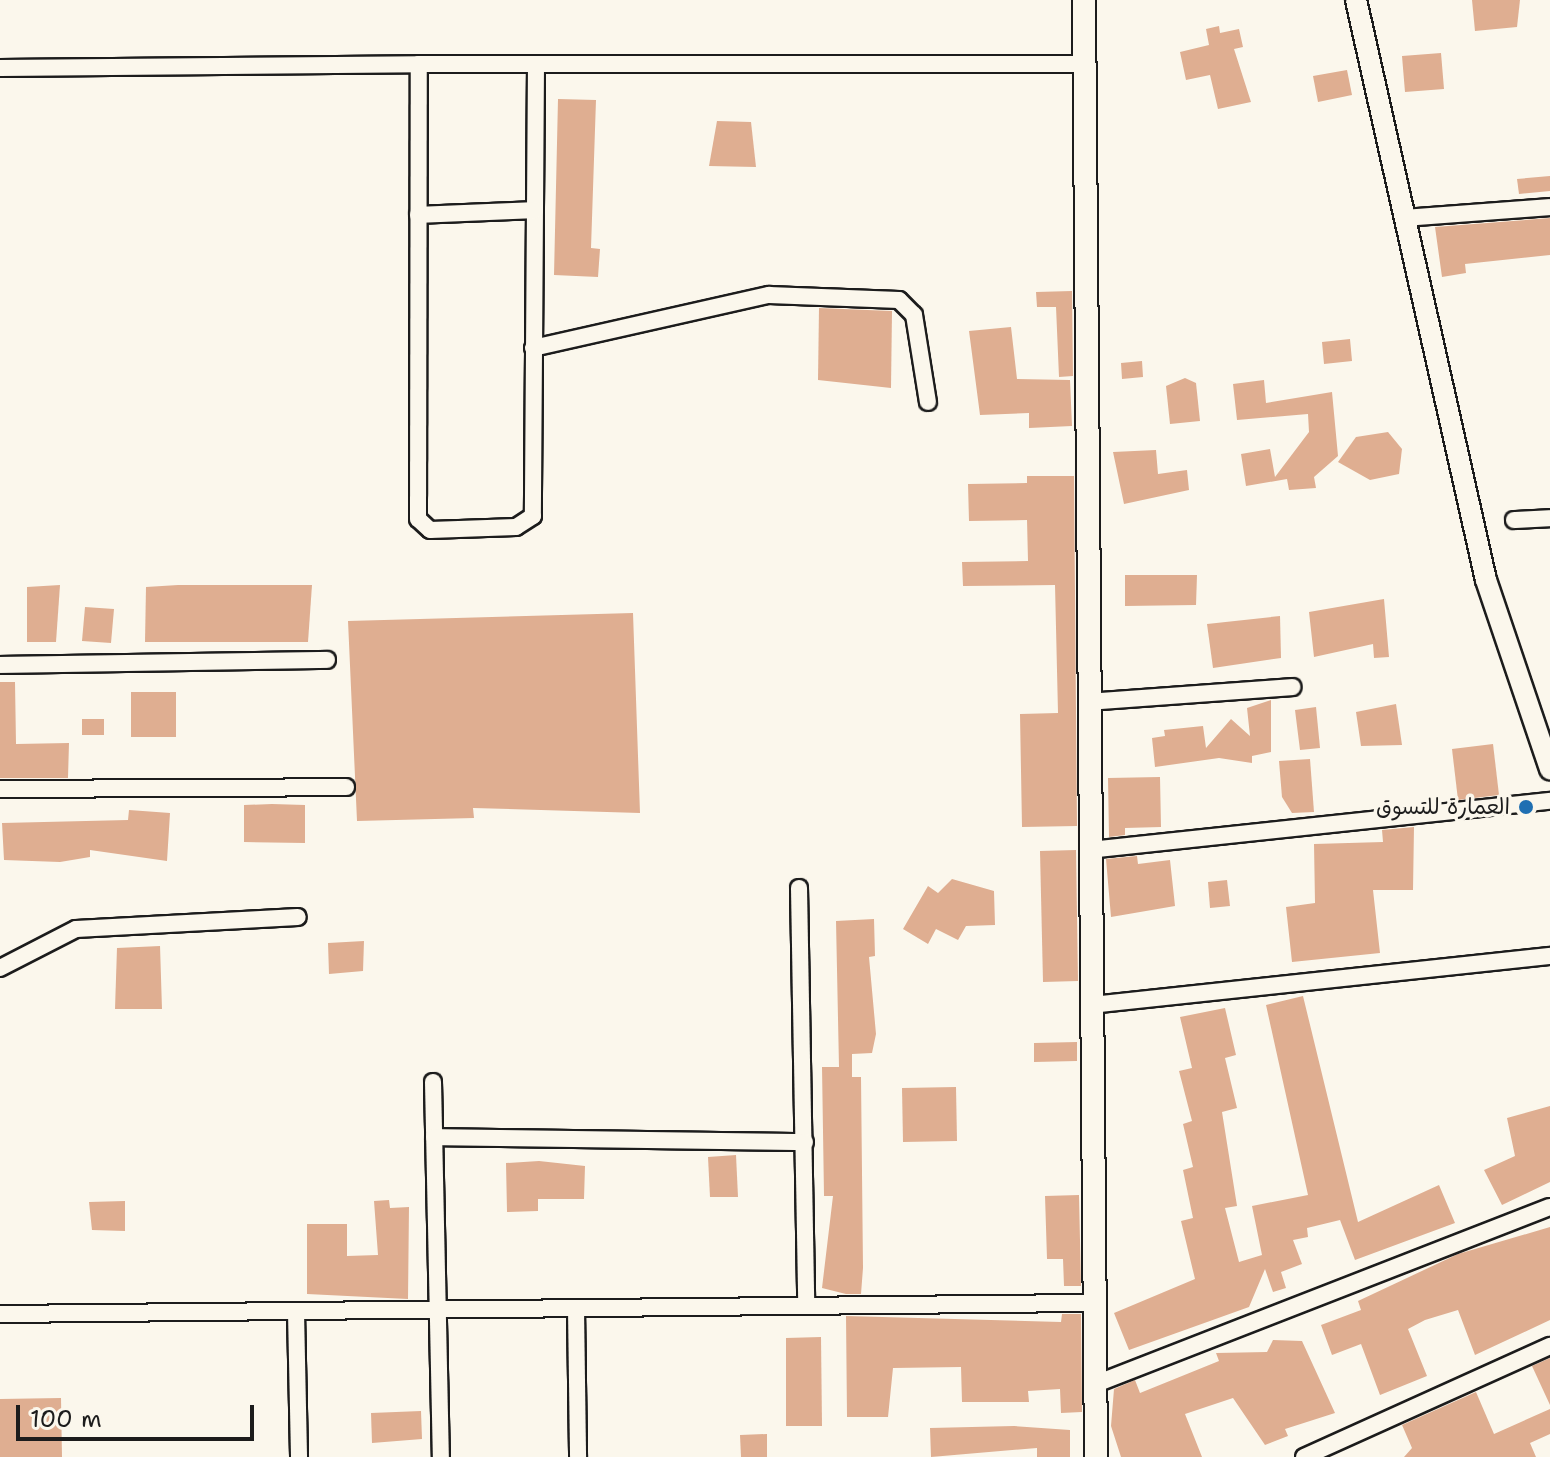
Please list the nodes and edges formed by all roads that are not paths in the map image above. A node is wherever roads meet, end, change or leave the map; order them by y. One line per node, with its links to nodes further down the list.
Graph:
1 (1084, 0): 4 (main road)
2 (1356, 0): 10 (street)
3 (419, 64): 5 (street); 6 (street); 9 (street)
4 (1084, 64): 5 (street); 18 (main road)
5 (536, 65): 8 (street)
6 (0, 68)
7 (1550, 207): 10 (street)
8 (535, 210): 9 (street); 11 (street)
9 (418, 215): 11 (street)
10 (1405, 218): 19 (street)
11 (533, 348): 12 (street)
12 (928, 402)
13 (1550, 518): 14 (street)
14 (1514, 520)
15 (327, 660): 16 (street)
16 (0, 665)
17 (1292, 687): 18 (street)
18 (1088, 702): 24 (main road)
19 (1542, 725): 20 (street)
20 (1550, 769)
21 (346, 787): 22 (street)
22 (0, 789)
23 (1550, 801): 24 (street)
24 (1089, 850): 29 (main road)
25 (799, 888): 32 (street)
26 (298, 917): 28 (street)
27 (1550, 956): 29 (street)
28 (0, 968)
29 (1091, 1005): 34 (main road)
30 (433, 1082): 31 (street)
31 (434, 1137): 32 (street); 37 (street)
32 (805, 1142): 35 (street)
33 (1550, 1207): 41 (street)
34 (1091, 1303): 35 (street); 41 (main road)
35 (806, 1306): 36 (street)
36 (576, 1309): 37 (street); 44 (street)
37 (439, 1310): 38 (street); 43 (street)
38 (296, 1312): 39 (street); 42 (street)
39 (0, 1314)
40 (1550, 1346): 46 (street)
41 (1093, 1385): 45 (main road)
42 (299, 1457)
43 (441, 1457)
44 (578, 1457)
45 (1096, 1457)
46 (1304, 1457)

